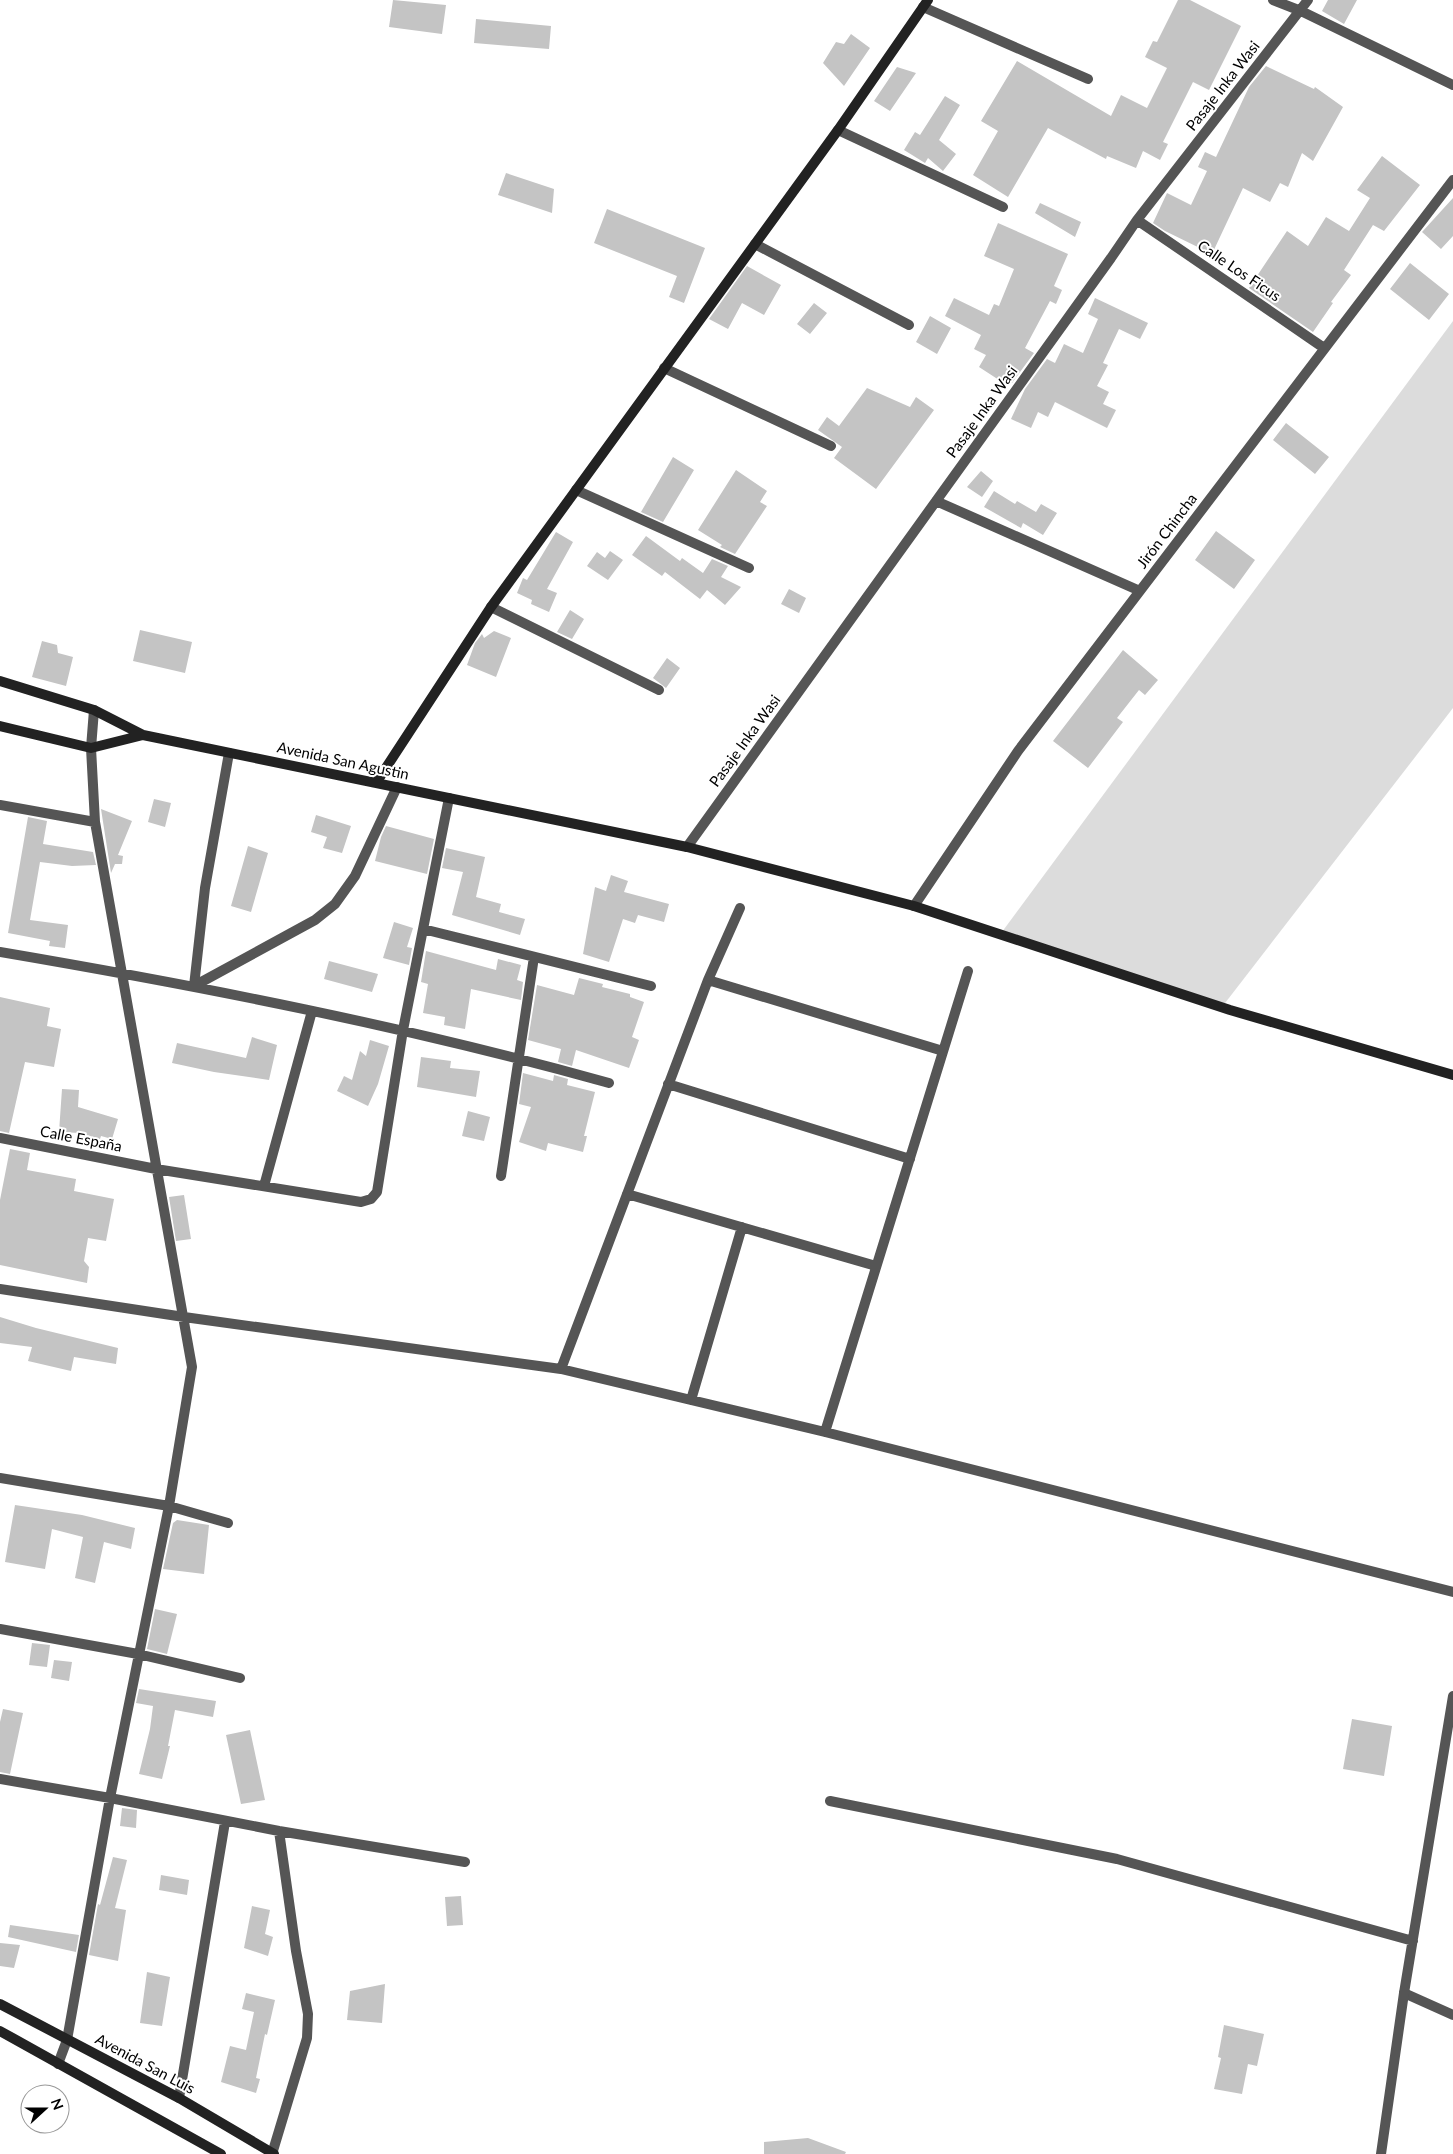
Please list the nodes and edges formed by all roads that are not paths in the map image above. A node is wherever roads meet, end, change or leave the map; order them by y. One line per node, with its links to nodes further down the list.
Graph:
1 (1273, 0): 4 (street)
2 (1308, 0): 4 (street, Pasaje Inka Wasi)
3 (925, 3): 5 (street); 7 (street)
4 (1301, 11): 6 (street); 10 (street, Pasaje Inka Wasi)
5 (1088, 79)
6 (1453, 85)
7 (838, 130): 9 (street); 11 (street)
8 (1453, 180): 13 (street, Jirón Chincha)
9 (1003, 207)
10 (1137, 220): 13 (street, Calle Los Ficus); 17 (street, Pasaje Inka Wasi)
11 (756, 244): 12 (street); 14 (street)
12 (909, 325)
13 (1324, 348): 19 (street, Jirón Chincha)
14 (664, 368): 15 (street); 16 (street)
15 (832, 446)
16 (576, 490): 18 (street); 20 (street)
17 (936, 501): 19 (street); 33 (street, Pasaje Inka Wasi)
18 (749, 568)
19 (1140, 591): 34 (street, Jirón Chincha)
20 (491, 607): 22 (street); 28 (street)
21 (0, 681): 23 (street, Avenida San Agustin)
22 (659, 690)
23 (94, 710): 25 (street, Avenida San Agustin); 26 (street)
24 (0, 726): 26 (street)
25 (143, 735): 26 (street); 27 (street, Avenida San Agustin)
26 (92, 748): 32 (street)
27 (229, 752): 28 (street, Avenida San Agustin); 42 (street)
28 (376, 782): 29 (street, Avenida San Agustin)
29 (397, 787): 30 (street, Avenida San Agustin); 42 (street)
30 (449, 798): 33 (street, Avenida San Agustin); 36 (street, Calle España)
31 (0, 805): 32 (street)
32 (95, 822): 40 (street)
33 (687, 847): 34 (street, Avenida San Agustin)
34 (914, 906): 48 (street, Avenida San Agustin)
35 (740, 908): 41 (street)
36 (423, 930): 38 (street); 45 (street, Calle España)
37 (0, 952): 40 (street)
38 (534, 956): 43 (street); 47 (street)
39 (968, 971): 46 (street)
40 (123, 973): 42 (street); 53 (street)
41 (708, 980): 46 (street); 50 (street)
42 (194, 986): 44 (street)
43 (652, 986)
44 (312, 1011): 45 (street); 55 (street)
45 (403, 1030): 47 (street); 55 (street, Calle España)
46 (943, 1051): 52 (street)
47 (518, 1058): 49 (street); 54 (street)
48 (1453, 1075)
49 (609, 1083)
50 (668, 1084): 52 (street); 56 (street)
51 (0, 1138): 53 (street, Calle España)
52 (910, 1159): 58 (street)
53 (156, 1169): 55 (street, Calle España); 60 (street)
54 (501, 1176)
55 (264, 1186)
56 (627, 1194): 57 (street); 61 (street)
57 (742, 1227): 58 (street); 62 (street)
58 (876, 1266): 63 (street)
59 (0, 1289): 60 (street)
60 (184, 1317): 61 (street); 65 (street)
61 (561, 1368): 62 (street)
62 (691, 1400): 63 (street)
63 (825, 1432): 67 (street)
64 (0, 1478): 65 (street)
65 (169, 1506): 66 (street); 69 (street)
66 (228, 1522)
67 (1453, 1592)
68 (0, 1629): 69 (street)
69 (138, 1654): 70 (street); 73 (street)
70 (240, 1678)
71 (1453, 1696): 78 (street)
72 (0, 1779): 73 (street)
73 (110, 1798): 75 (street); 83 (street)
74 (830, 1801): 78 (street)
75 (225, 1822): 76 (street); 85 (street)
76 (279, 1832): 77 (street); 86 (street)
77 (466, 1862)
78 (1413, 1941): 79 (street)
79 (1404, 1993): 81 (street); 88 (street)
80 (0, 2004): 83 (street, Avenida San Luis)
81 (1453, 2016)
82 (0, 2031): 84 (street)
83 (67, 2040): 84 (street); 85 (street, Avenida San Luis)
84 (58, 2064): 87 (street)
85 (179, 2098): 86 (street, Avenida San Luis)
86 (273, 2153)
87 (221, 2154)
88 (1381, 2154)

